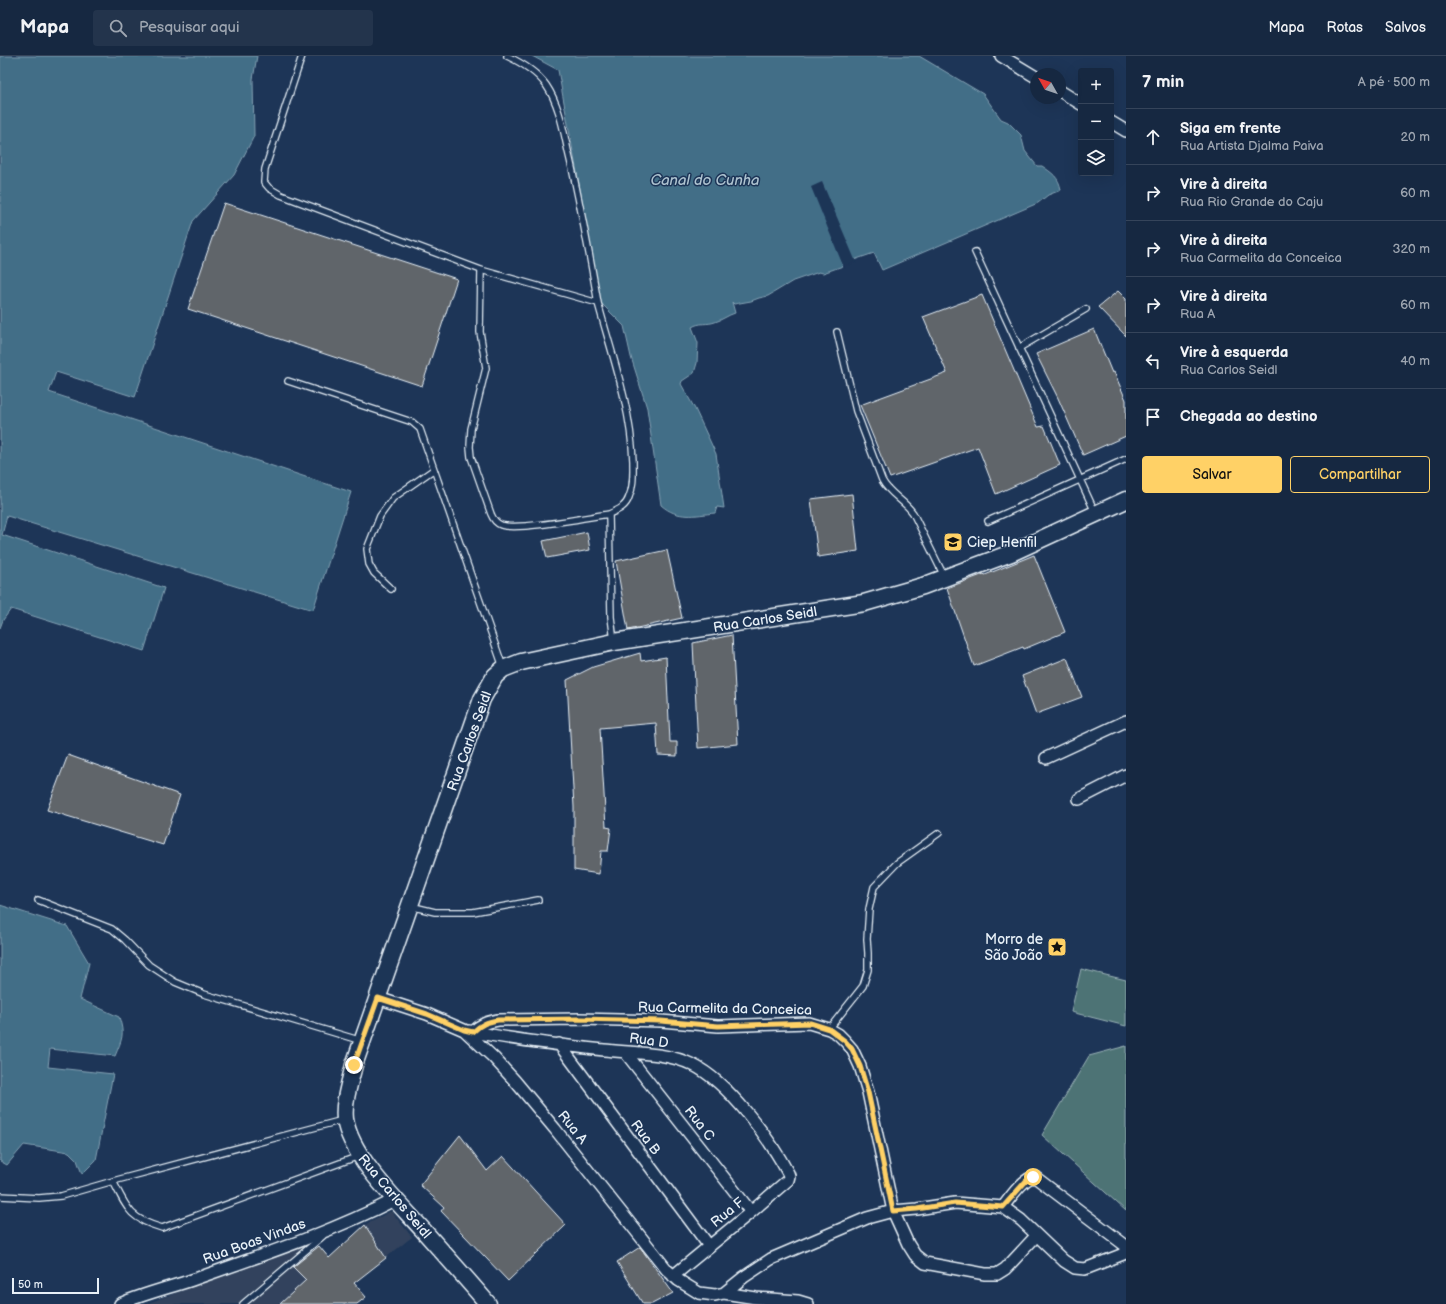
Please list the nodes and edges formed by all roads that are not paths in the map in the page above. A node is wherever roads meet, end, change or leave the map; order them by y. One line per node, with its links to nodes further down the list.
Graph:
1 (302, 56): 10 (lane)
2 (507, 56): 11 (lane)
3 (1001, 56): 4 (street)
4 (1030, 73)
5 (1066, 95): 6 (street)
6 (1078, 102)
7 (1114, 124): 8 (street)
8 (1126, 131)
9 (975, 252): 14 (lane)
10 (481, 270): 11 (lane); 20 (lane)
11 (598, 303): 20 (lane)
12 (1086, 310): 14 (lane)
13 (837, 332): 23 (lane)
14 (1019, 348): 18 (lane)
15 (288, 382): 17 (lane)
16 (1126, 459): 18 (lane)
17 (433, 470): 24 (lane); 26 (lane)
18 (1080, 481): 21 (lane); 22 (lane)
19 (1126, 500): 21 (street, Rua Carlos Seidl)
20 (609, 514): 25 (lane)
21 (1096, 514): 23 (street, Rua Carlos Seidl)
22 (988, 521)
23 (945, 578): 25 (street, Rua Carlos Seidl)
24 (391, 590)
25 (614, 642): 26 (street, Rua Carlos Seidl)
26 (503, 669): 34 (street, Rua Carlos Seidl)
27 (1126, 721): 28 (street)
28 (1046, 758)
29 (1126, 775): 30 (street)
30 (1079, 799)
31 (938, 833): 36 (lane)
32 (38, 900): 38 (lane)
33 (538, 900): 34 (lane)
34 (410, 906): 35 (street, Rua Carlos Seidl)
35 (378, 998): 37 (street, Rua A); 38 (street, Rua Carlos Seidl)
36 (829, 1029): 37 (street, Rua Carmelita da Conceica); 48 (street, Rua Carmelita da Conceica)
37 (468, 1031): 39 (street, Rua D); 55 (street, Rua A)
38 (362, 1042): 41 (street, Rua Carlos Seidl)
39 (559, 1044): 40 (street, Rua D); 52 (street, Rua B)
40 (625, 1052): 43 (street, Rua D); 49 (street, Rua C)
41 (345, 1119): 42 (street, Rua Carlos Seidl); 44 (lane)
42 (360, 1156): 44 (lane); 46 (street, Rua Carlos Seidl)
43 (785, 1166): 49 (street, Rua F)
44 (113, 1181): 45 (lane)
45 (0, 1196)
46 (396, 1200): 50 (street, Rua Boas Vindas); 59 (street, Rua Carlos Seidl)
47 (1003, 1207): 48 (street); 51 (street); 53 (street)
48 (893, 1211): 51 (street, Rua Carmelita da Conceica); 56 (street)
49 (751, 1212): 52 (street, Rua F)
50 (331, 1229): 57 (street, Rua Boas Vindas); 58 (lane)
51 (1036, 1236): 54 (street)
52 (709, 1246): 55 (street, Rua F)
53 (1126, 1246)
54 (1126, 1253)
55 (673, 1276): 56 (street, Rua A)
56 (724, 1293): 60 (street, Rua A)
57 (120, 1304)
58 (243, 1304)
59 (488, 1304)
60 (808, 1304)

